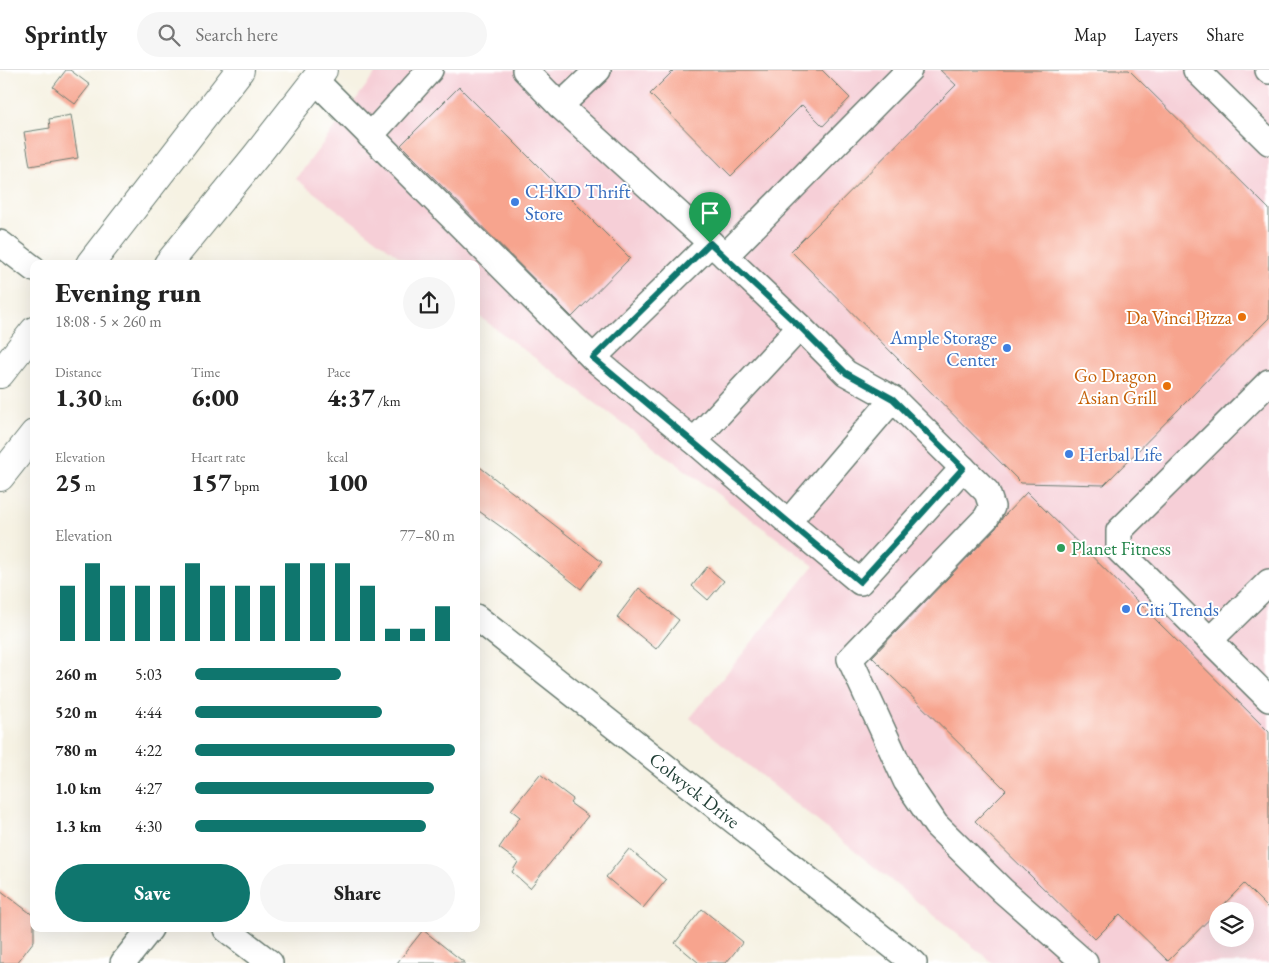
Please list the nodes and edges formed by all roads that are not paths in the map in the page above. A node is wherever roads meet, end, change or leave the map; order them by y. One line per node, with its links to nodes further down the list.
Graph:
1 (430, 70): 9 (street)
2 (525, 70): 8 (street)
3 (598, 70): 8 (street)
4 (909, 70): 12 (street)
5 (1196, 70): 10 (street)
6 (232, 73): 13 (main road)
7 (319, 75): 9 (street); 14 (main road)
8 (560, 106): 12 (street)
9 (370, 136): 18 (street)
10 (1269, 142)
11 (0, 243): 15 (street)
12 (718, 249): 16 (street); 18 (street)
13 (93, 260)
14 (171, 260)
15 (30, 265)
16 (800, 327): 21 (street); 23 (street)
17 (30, 336): 19 (main road)
18 (593, 358): 23 (street)
19 (0, 374)
20 (1269, 382): 29 (street)
21 (893, 399): 24 (street); 26 (street)
22 (30, 439): 25 (main road)
23 (694, 441): 26 (street)
24 (963, 468): 26 (street); 36 (street)
25 (0, 478)
26 (788, 522)
27 (1269, 582): 29 (street)
28 (480, 620): 35 (street, Colwyck Drive)
29 (1210, 640): 30 (street)
30 (1269, 699)
31 (148, 932): 33 (street)
32 (230, 932): 34 (street)
33 (122, 963)
34 (270, 963)
35 (914, 963)
36 (1085, 963)

